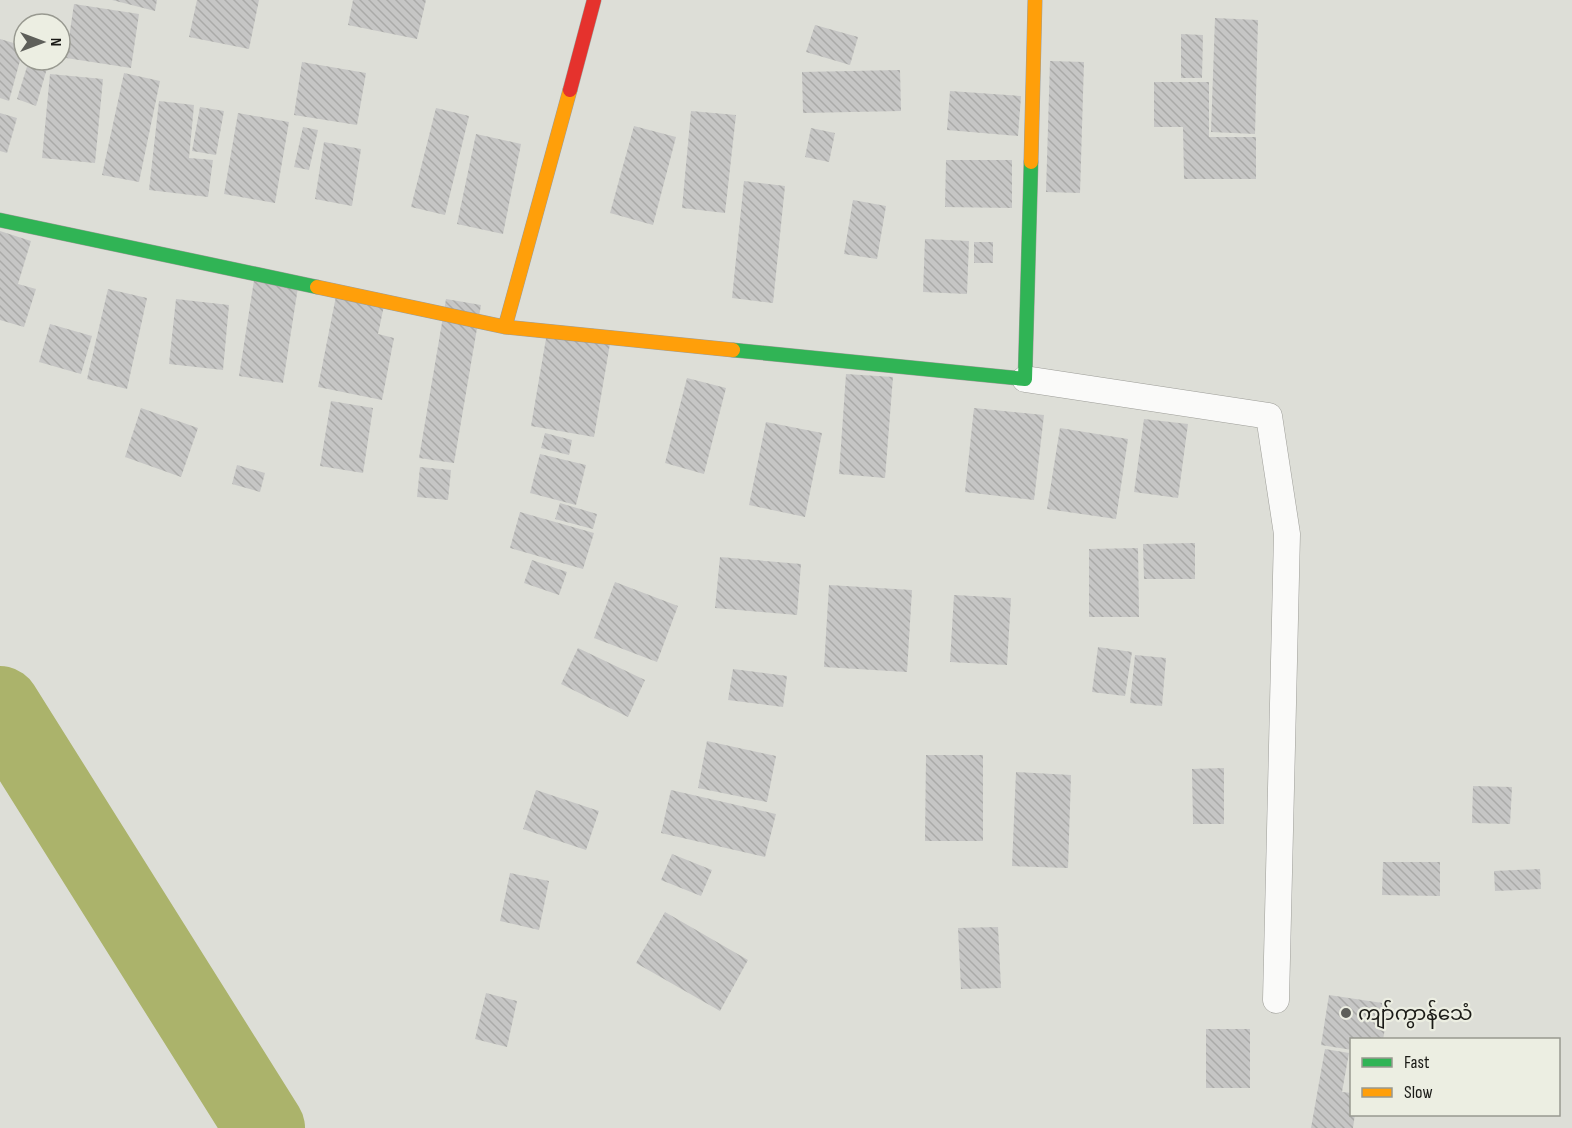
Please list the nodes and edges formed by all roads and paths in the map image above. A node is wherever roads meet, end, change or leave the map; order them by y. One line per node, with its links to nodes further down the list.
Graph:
1 (594, 0): 4 (street)
2 (1035, 0): 5 (street)
3 (0, 220): 4 (street)
4 (505, 327): 5 (street)
5 (1025, 379): 6 (lane)
6 (1276, 1000)

